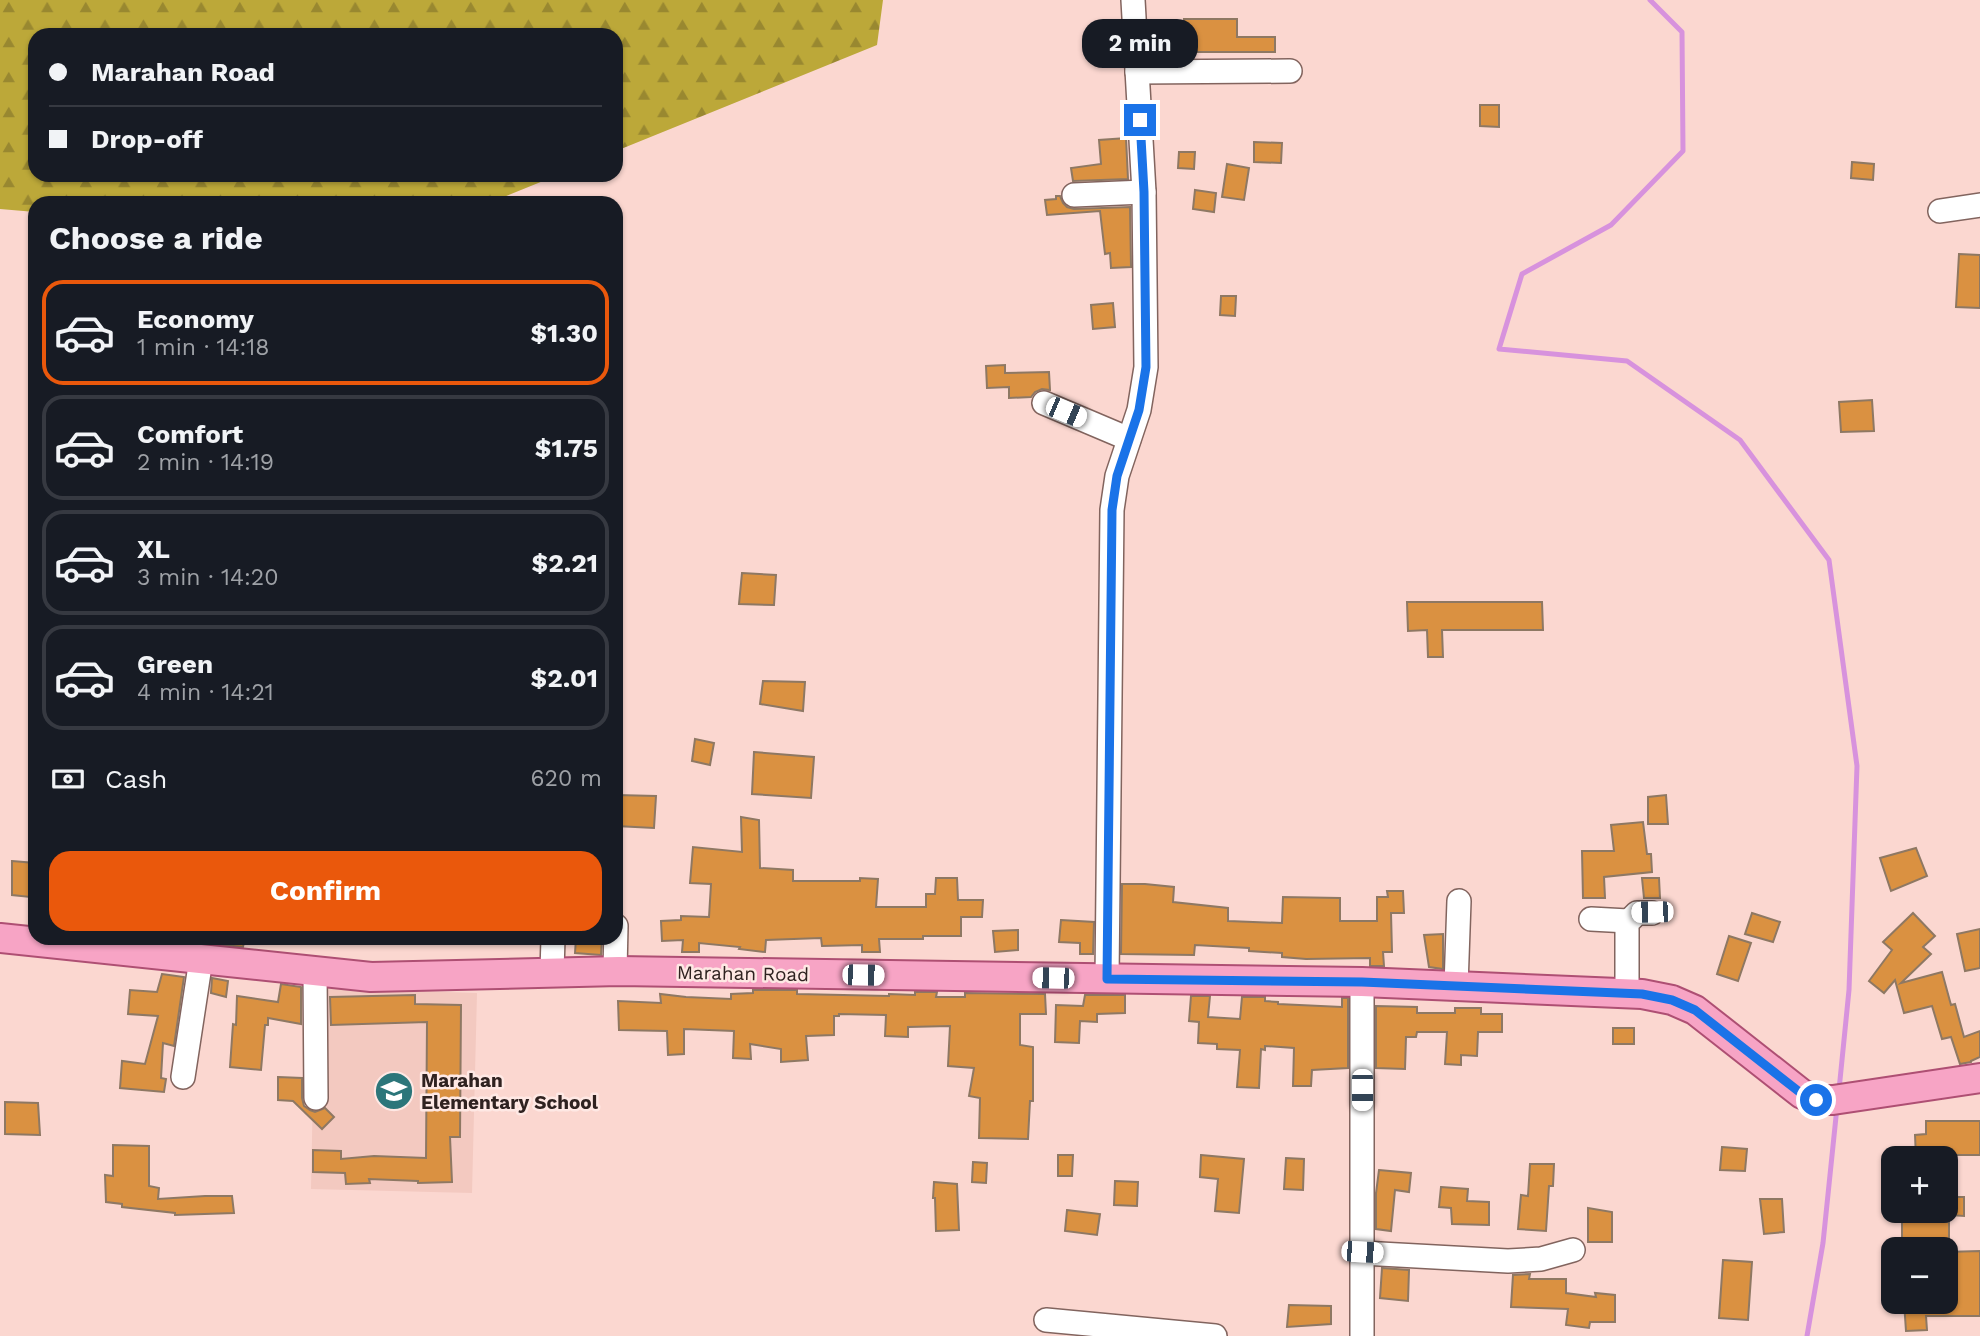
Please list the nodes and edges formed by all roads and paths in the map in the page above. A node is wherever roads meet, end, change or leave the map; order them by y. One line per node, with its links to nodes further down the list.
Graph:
1 (1133, 0): 3 (street)
2 (1290, 71): 3 (street)
3 (1137, 72): 4 (street)
4 (1144, 192): 5 (street); 9 (street)
5 (1074, 195)
6 (1980, 205): 7 (street)
7 (1940, 211)
8 (1044, 403): 9 (street)
9 (1129, 439): 23 (street)
10 (1459, 901): 25 (street)
11 (1652, 912): 13 (street)
12 (1591, 919): 13 (street)
13 (1628, 920): 26 (street)
14 (0, 938): 15 (main road, Marahan Road)
15 (28, 940)
16 (126, 945): 19 (main road, Marahan Road)
17 (553, 945): 22 (street)
18 (616, 945): 21 (street)
19 (201, 959): 20 (main road, Marahan Road); 27 (street)
20 (315, 971): 22 (main road, Marahan Road); 29 (street)
21 (615, 971): 22 (main road, Marahan Road); 23 (main road, Marahan Road)
22 (552, 972)
23 (1107, 979): 24 (main road, Marahan Road)
24 (1362, 982): 25 (main road, Marahan Road); 31 (street)
25 (1456, 986): 26 (main road, Marahan Road)
26 (1627, 994): 28 (main road, Marahan Road)
27 (183, 1077)
28 (1980, 1078)
29 (316, 1098)
30 (1573, 1250): 31 (street)
31 (1362, 1252): 34 (street)
32 (1046, 1320): 33 (street)
33 (1215, 1336)
34 (1362, 1336)

